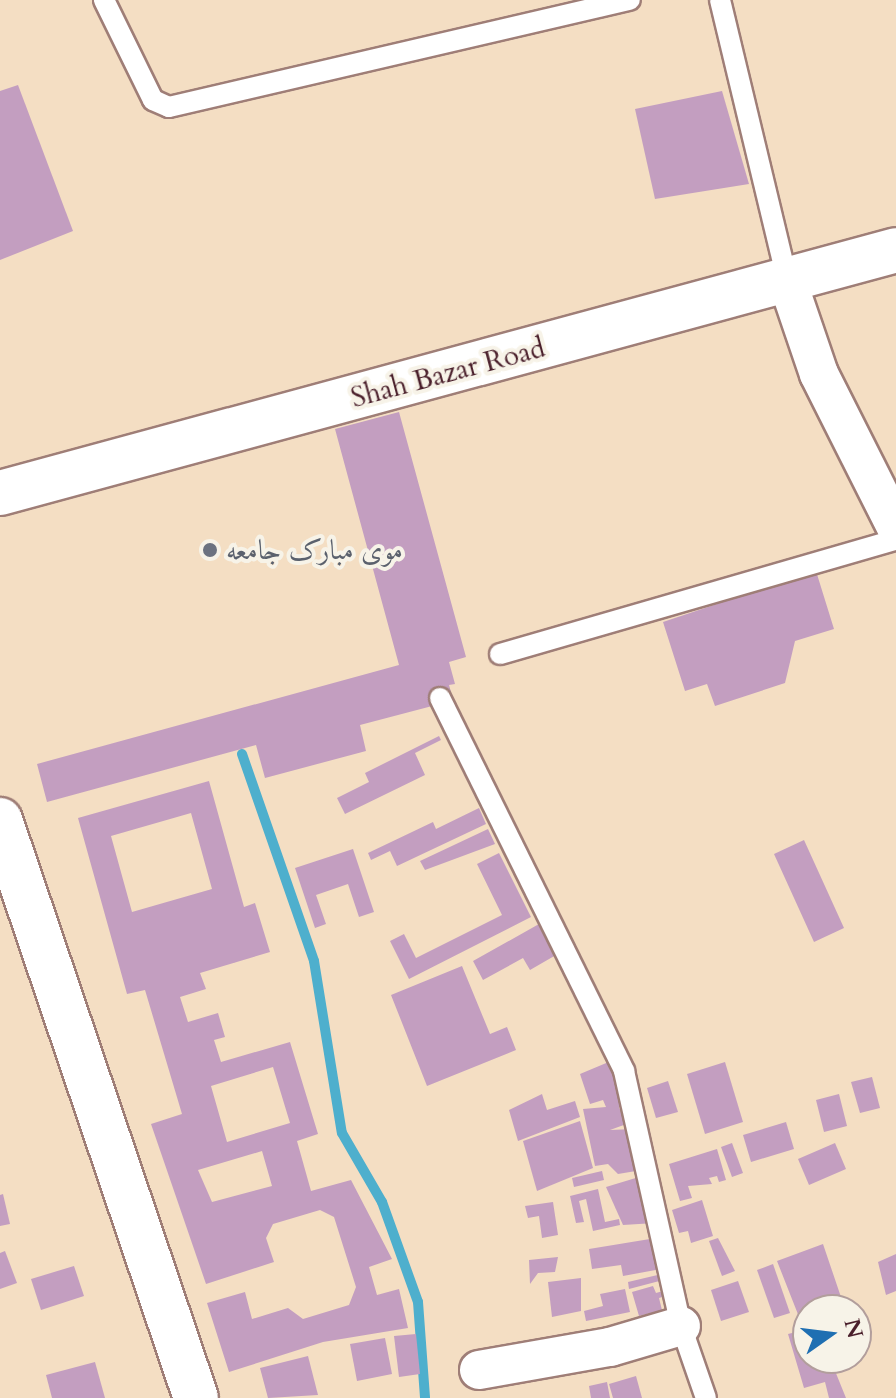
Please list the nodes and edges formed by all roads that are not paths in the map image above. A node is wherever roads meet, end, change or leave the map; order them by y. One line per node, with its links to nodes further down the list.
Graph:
1 (104, 0): 2 (lane)
2 (630, 0)
3 (720, 0): 5 (lane)
4 (896, 250): 5 (main road, Shah Bazar Road)
5 (788, 283): 6 (main road, Shah Bazar Road); 7 (street)
6 (0, 493)
7 (896, 527)
8 (896, 540): 9 (lane)
9 (500, 654)
10 (440, 698): 12 (lane)
11 (0, 820): 14 (main road)
12 (681, 1326): 13 (street); 15 (lane)
13 (479, 1370)
14 (196, 1398)
15 (706, 1398)

